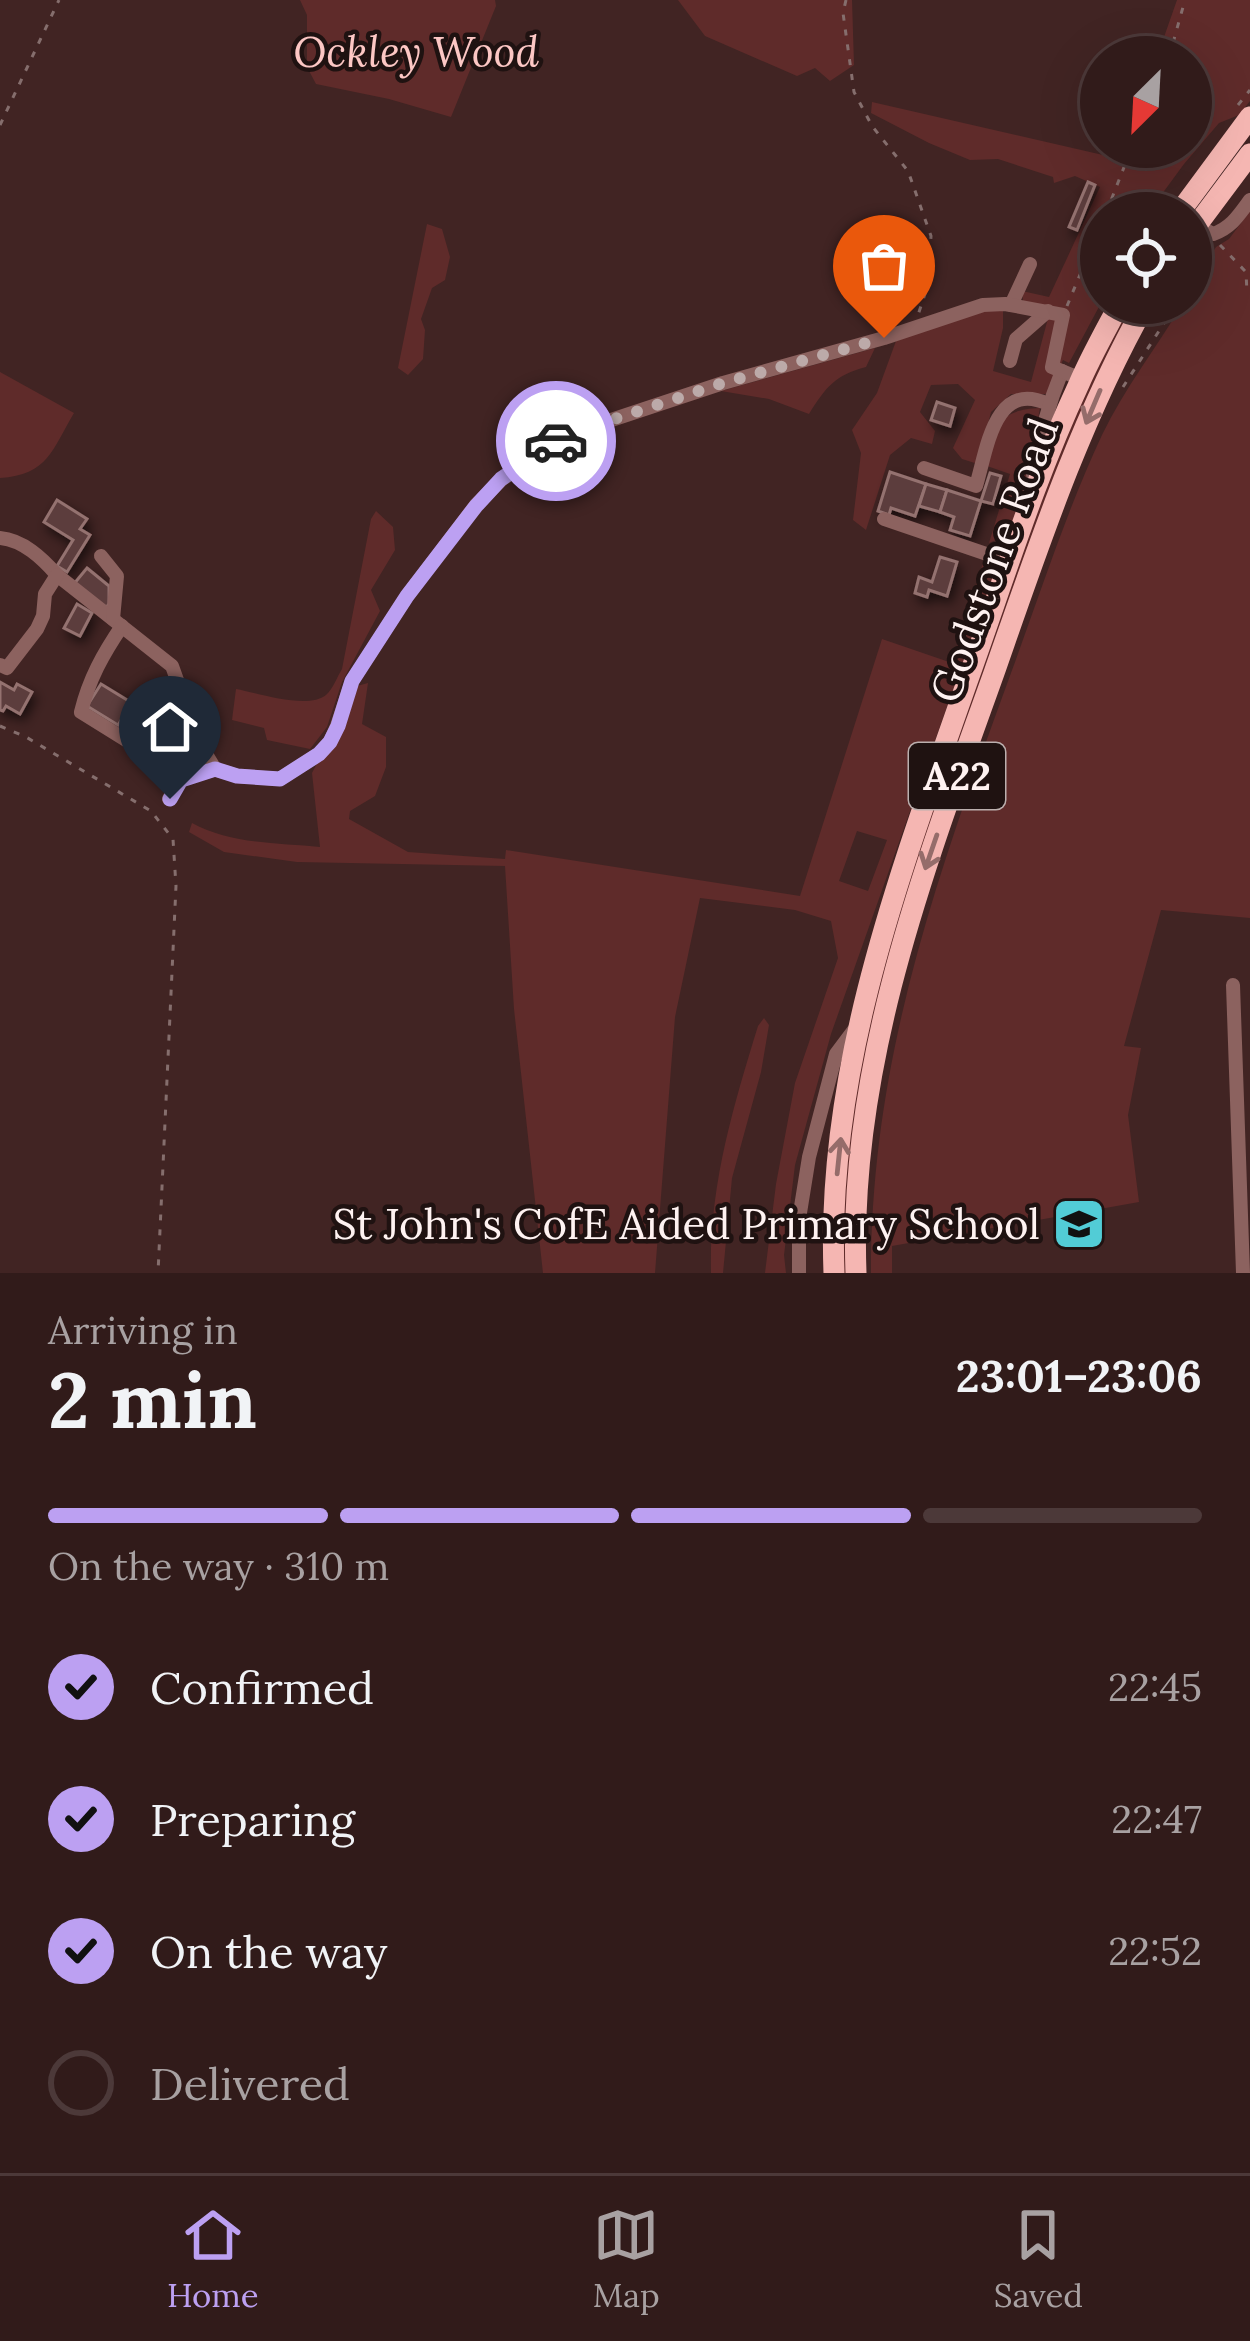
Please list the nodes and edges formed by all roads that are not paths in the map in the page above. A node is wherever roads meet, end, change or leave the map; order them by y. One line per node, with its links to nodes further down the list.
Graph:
1 (1250, 117): 3 (highway)
2 (1250, 154): 4 (highway)
3 (1207, 192)
4 (1212, 198)
5 (1250, 200): 6 (street)
6 (1212, 234)
7 (1030, 264): 8 (street)
8 (1011, 305): 9 (street); 27 (street)
9 (1055, 313): 12 (street); 13 (street)
10 (1106, 324): 13 (highway, Godstone Road / A22)
11 (1135, 324): 33 (highway, Godstone Road / A22, one-way to 33)
12 (1010, 361)
13 (1071, 375): 14 (street); 16 (highway, Godstone Road / A22)
14 (1048, 404): 15 (street); 16 (street)
15 (924, 468)
16 (1033, 499): 20 (highway, Godstone Road / A22)
17 (884, 519): 20 (street)
18 (0, 538): 21 (street)
19 (101, 556): 22 (street)
20 (1010, 562): 30 (highway, Godstone Road / A22)
21 (57, 574): 22 (street); 23 (street)
22 (117, 622): 24 (street); 26 (street)
23 (0, 665)
24 (179, 687): 25 (street); 27 (street)
25 (142, 715)
26 (155, 758)
27 (215, 769): 28 (street)
28 (170, 799)
29 (1233, 985): 34 (street)
30 (858, 1025): 31 (street); 32 (highway, Godstone Road / A22, one-way to 30)
31 (799, 1273)
32 (834, 1273)
33 (856, 1273)
34 (1243, 1273)

